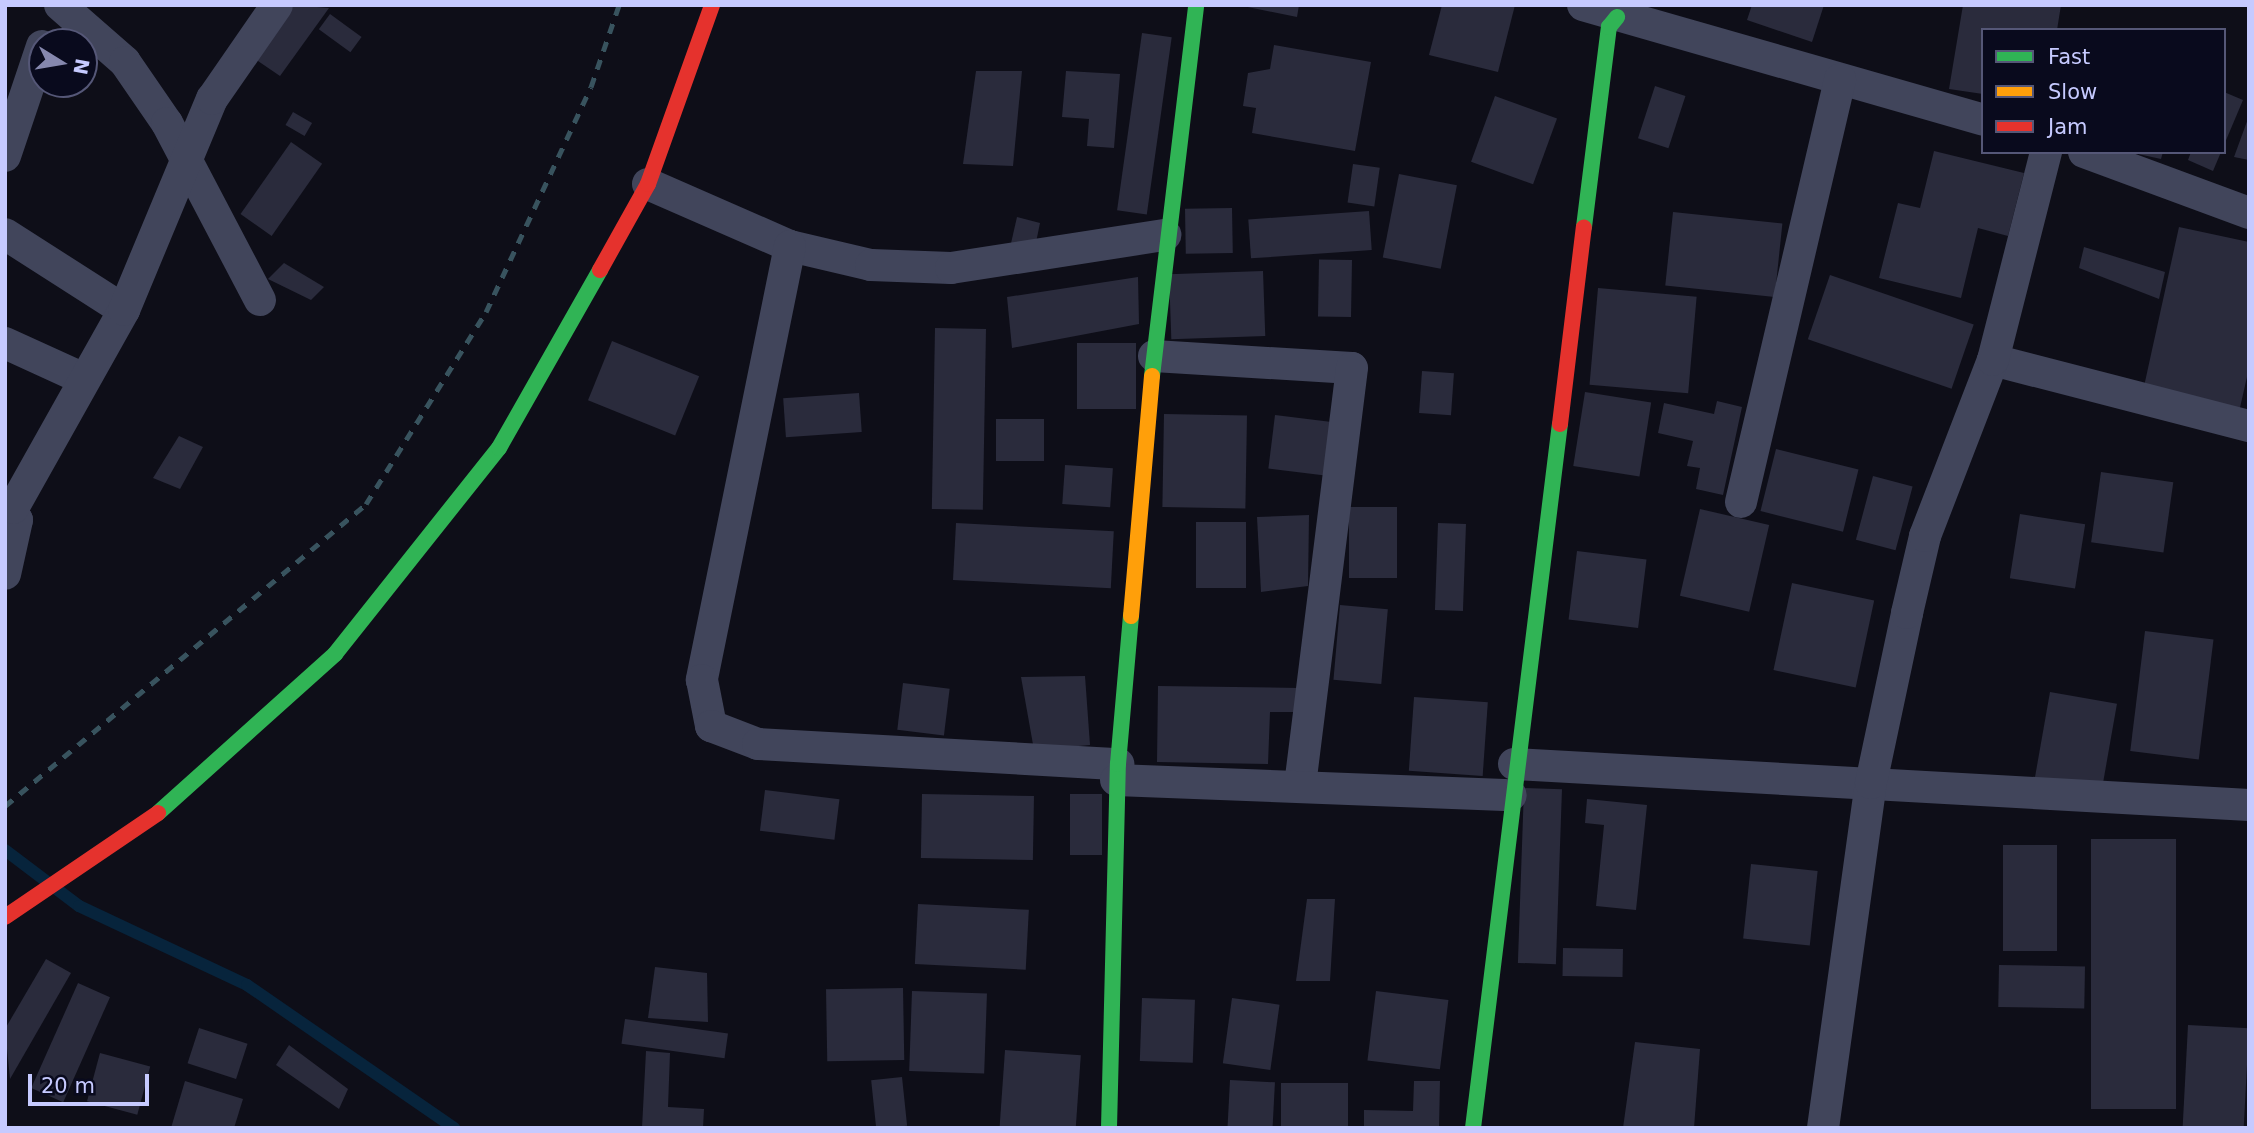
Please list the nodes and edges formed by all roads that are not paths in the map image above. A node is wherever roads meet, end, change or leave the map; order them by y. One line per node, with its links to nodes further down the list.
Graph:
1 (59, 5): 7 (street); 14 (street)
2 (277, 5): 14 (street)
3 (712, 5): 15 (street)
4 (1196, 5): 18 (street)
5 (1583, 5): 6 (street)
6 (1617, 17): 8 (street); 30 (street)
7 (50, 28)
8 (1840, 79): 10 (street); 27 (street)
9 (28, 88): 13 (street)
10 (1981, 119)
11 (2045, 154): 24 (street)
12 (2089, 154): 16 (street)
13 (5, 156)
14 (184, 157): 20 (street); 21 (street)
15 (648, 184): 19 (street); 36 (street)
16 (2249, 213)
17 (5, 234): 21 (street)
18 (1165, 235): 19 (street); 23 (street)
19 (790, 247): 31 (street)
20 (260, 300)
21 (124, 310): 25 (street)
22 (5, 344): 25 (street)
23 (1154, 356): 31 (street); 33 (street)
24 (1993, 360): 26 (street); 32 (street)
25 (84, 379): 28 (street)
26 (2249, 426)
27 (1741, 502)
28 (9, 506): 29 (street)
29 (5, 574)
30 (1514, 764): 32 (street); 34 (street)
31 (1117, 772): 33 (street); 37 (street)
32 (1871, 783): 35 (street); 39 (street)
33 (1300, 784): 34 (street)
34 (1511, 795): 38 (street)
35 (2249, 805)
36 (10, 914)
37 (1109, 1128)
38 (1473, 1128)
39 (1823, 1128)

